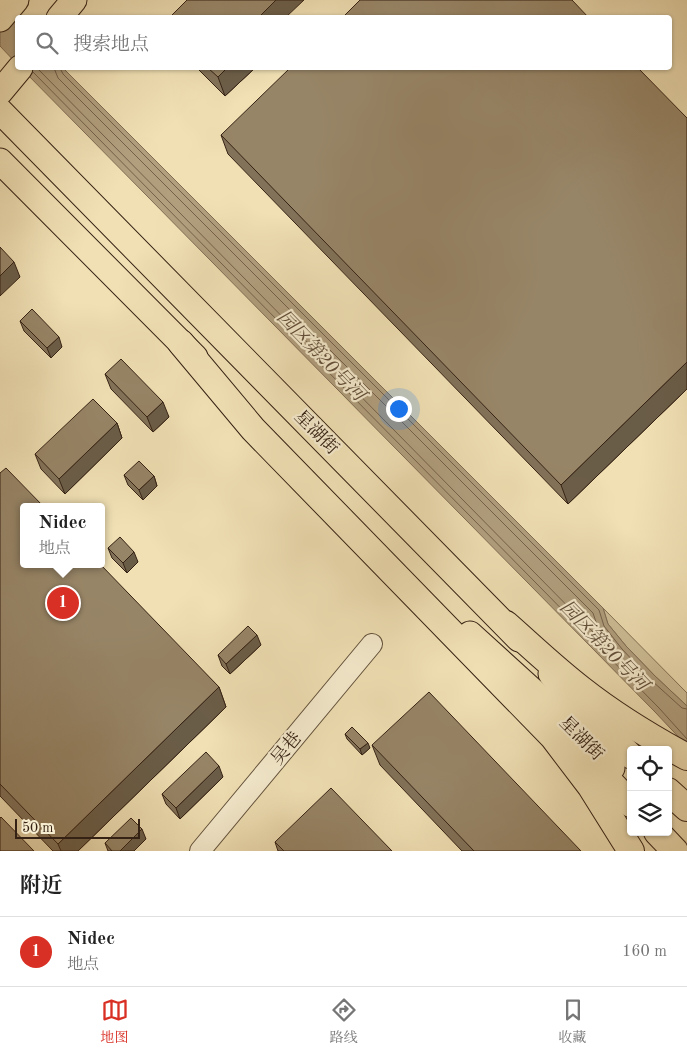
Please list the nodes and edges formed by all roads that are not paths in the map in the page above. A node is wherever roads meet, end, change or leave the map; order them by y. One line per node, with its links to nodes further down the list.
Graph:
1 (74, 0): 2 (main road)
2 (62, 15)
3 (17, 70): 4 (main road)
4 (0, 92)
5 (0, 112): 8 (main road, 星湖街)
6 (0, 161): 7 (main road, 星湖街)
7 (181, 343): 10 (main road, 星湖街); 21 (highway)
8 (506, 624): 11 (main road, 星湖街); 12 (highway)
9 (372, 644): 20 (street, 吴巷)
10 (484, 649): 13 (main road, 星湖街); 15 (highway)
11 (627, 752)
12 (687, 757)
13 (627, 784)
14 (672, 796): 16 (highway)
15 (627, 800)
16 (687, 809)
17 (672, 830): 19 (main road)
18 (661, 836): 22 (highway)
19 (687, 845)
20 (200, 851)
21 (631, 851)
22 (675, 851)

